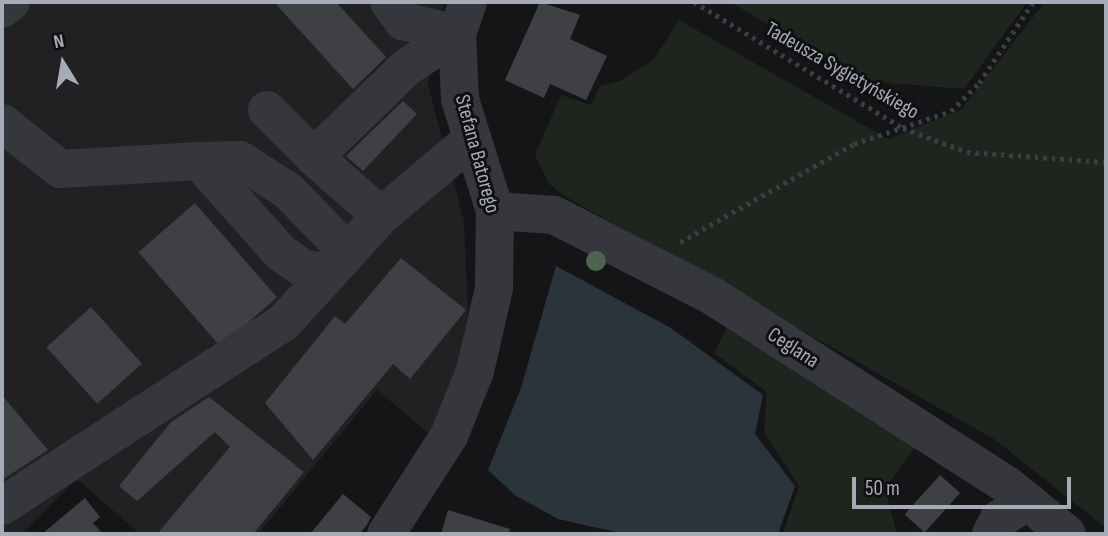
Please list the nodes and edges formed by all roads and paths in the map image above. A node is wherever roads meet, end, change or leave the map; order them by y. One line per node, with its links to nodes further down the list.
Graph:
1 (11, 2): 5 (street)
2 (389, 2): 6 (street)
3 (694, 2): 9 (path, Tadeusza Sygietyńskiego)
4 (1033, 2): 9 (path)
5 (2, 9)
6 (462, 18): 10 (street, Stefana Batorego); 11 (street)
7 (267, 110): 11 (street)
8 (2, 123): 16 (street)
9 (903, 128): 12 (path, Tadeusza Sygietyńskiego); 15 (path)
10 (472, 139): 13 (street, Stefana Batorego); 14 (street)
11 (314, 157): 14 (street)
12 (1106, 162)
13 (495, 211): 15 (street, Ceglana); 19 (street, Stefana Batorego)
14 (381, 216): 16 (street)
15 (646, 261): 17 (street, Ceglana)
16 (339, 262): 18 (street)
17 (1028, 502): 20 (street); 21 (street, Ceglana)
18 (2, 506)
19 (386, 534)
20 (991, 534)
21 (1067, 534)

